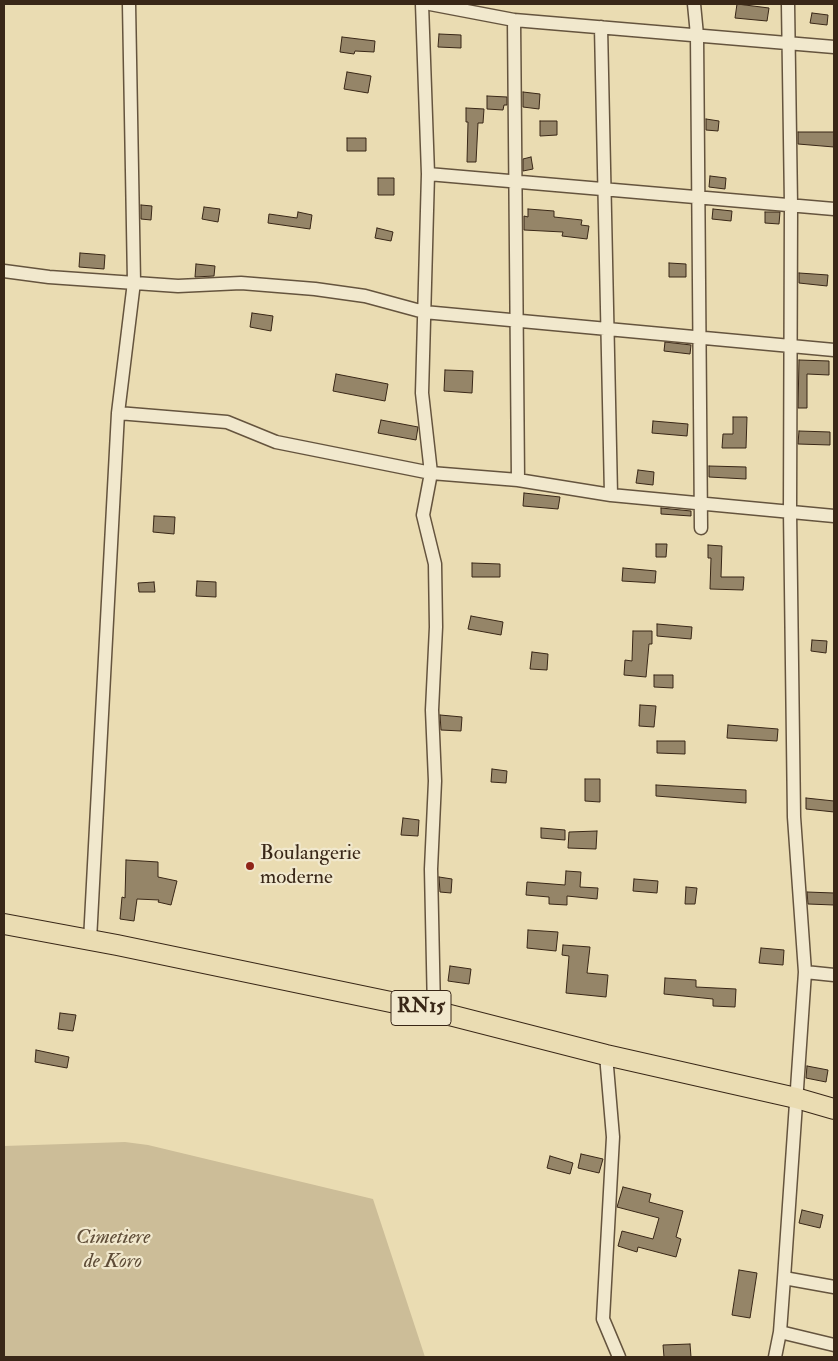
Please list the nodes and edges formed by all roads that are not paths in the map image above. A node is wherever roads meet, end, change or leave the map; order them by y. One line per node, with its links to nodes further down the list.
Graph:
1 (129, 4): 18 (street)
2 (422, 4): 11 (street)
3 (430, 4): 6 (street)
4 (694, 4): 8 (street)
5 (788, 4): 9 (street)
6 (514, 20): 7 (street); 12 (street)
7 (601, 27): 8 (street); 13 (street)
8 (697, 35): 9 (street); 14 (street)
9 (787, 44): 10 (street); 15 (street)
10 (834, 47)
11 (428, 174): 12 (street); 19 (street)
12 (515, 181): 13 (street); 20 (street)
13 (604, 189): 14 (street); 21 (street)
14 (698, 197): 15 (street); 22 (street)
15 (791, 205): 16 (street); 23 (street)
16 (834, 209)
17 (4, 271): 18 (street)
18 (134, 282): 19 (street); 25 (street)
19 (424, 312): 20 (street); 26 (street)
20 (516, 321): 21 (street); 27 (street)
21 (608, 329): 22 (street); 28 (street)
22 (699, 338): 23 (street); 29 (street)
23 (791, 346): 24 (street); 30 (street)
24 (834, 350)
25 (118, 413): 26 (street); 34 (street)
26 (431, 473): 27 (street); 37 (street)
27 (518, 480): 28 (street)
28 (611, 495): 29 (street)
29 (700, 503): 30 (street); 32 (street)
30 (790, 511): 31 (street); 35 (street)
31 (834, 516)
32 (701, 528)
33 (4, 924): 34 (main road, RN15)
34 (90, 940): 37 (main road, RN15)
35 (805, 972): 36 (street); 39 (street)
36 (834, 975)
37 (434, 1011): 38 (main road, RN15)
38 (606, 1055): 39 (main road, RN15); 45 (street)
39 (796, 1098): 40 (main road, RN15); 41 (street)
40 (834, 1109)
41 (784, 1278): 42 (street); 43 (street)
42 (834, 1288)
43 (780, 1332): 44 (street); 46 (street)
44 (834, 1346)
45 (619, 1357)
46 (775, 1357)

